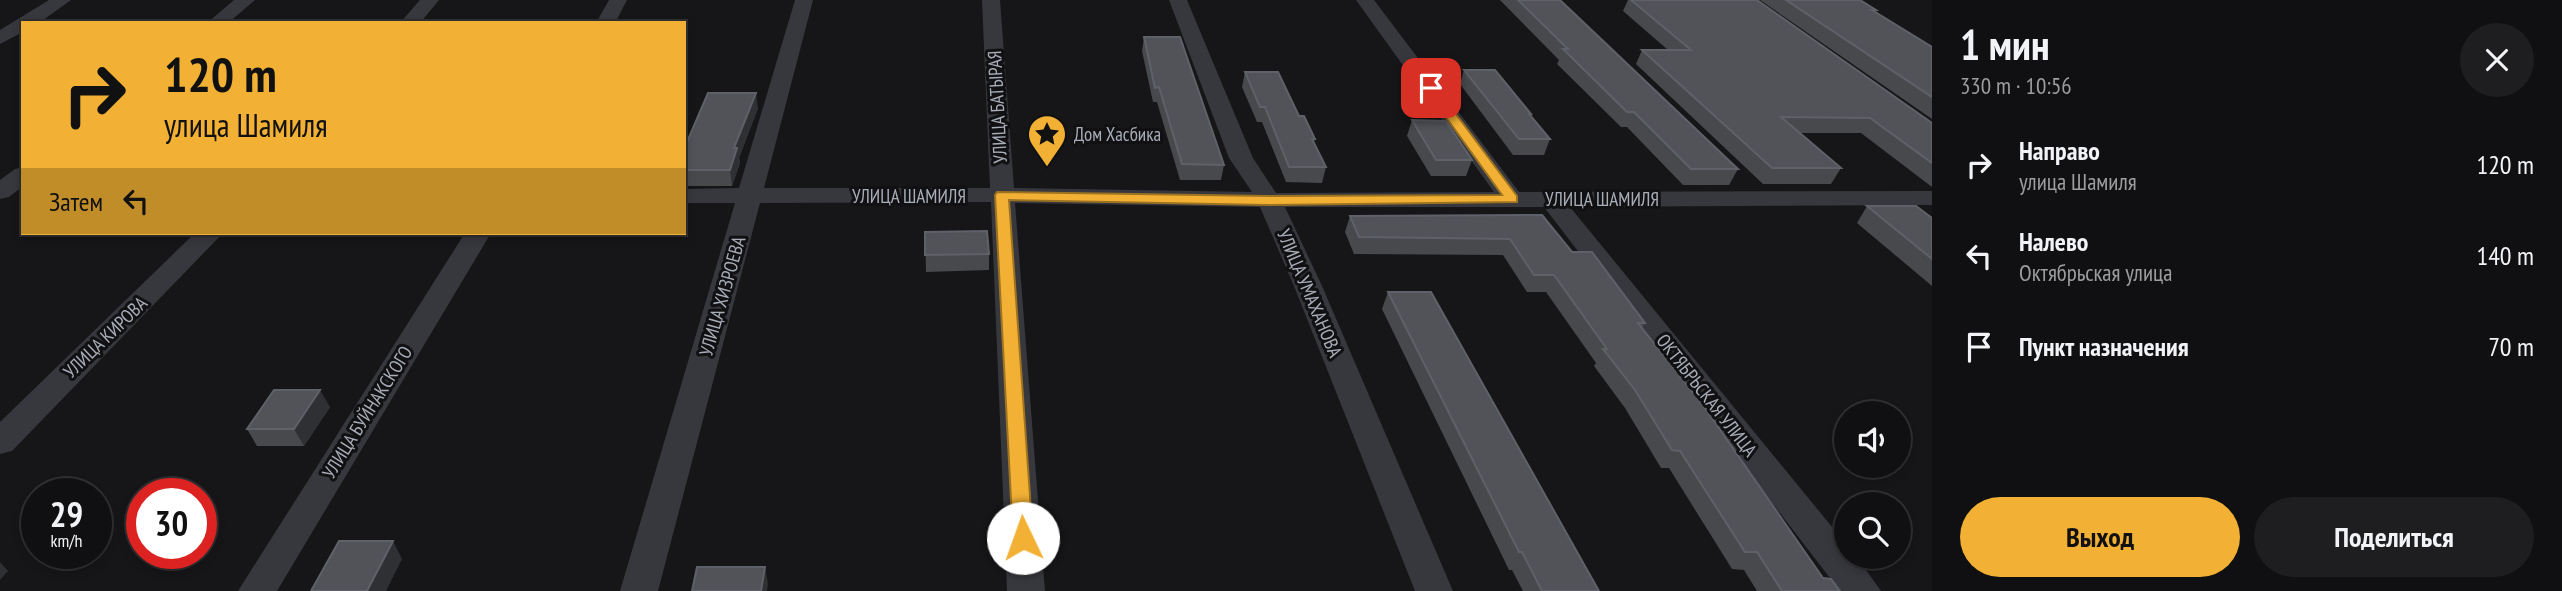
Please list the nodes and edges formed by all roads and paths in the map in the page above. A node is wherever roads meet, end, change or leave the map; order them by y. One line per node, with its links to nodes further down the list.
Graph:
1 (62, 0): 9 (street)
2 (246, 0): 10 (street)
3 (430, 0): 11 (street)
4 (618, 0): 12 (street)
5 (804, 0): 21 (street, УЛИЦА ХИЗРОЕВА)
6 (991, 0): 19 (street, УЛИЦА БАТЫРАЯ)
7 (1178, 0): 27 (street, УЛИЦА УМАХАНОВА)
8 (1365, 0): 25 (street)
9 (27, 21)
10 (219, 21)
11 (411, 21)
12 (606, 21)
13 (21, 25): 14 (street)
14 (0, 38)
15 (21, 176): 17 (street)
16 (1740, 178): 22 (street)
17 (0, 192): 18 (street)
18 (21, 192)
19 (1002, 195): 21 (street, УЛИЦА ШАМИЛЯ); 27 (street, УЛИЦА ШАМИЛЯ); 34 (street, УЛИЦА БАТЫРАЯ)
20 (686, 196): 21 (street, УЛИЦА ШАМИЛЯ)
21 (750, 197): 33 (street, УЛИЦА ХИЗРОЕВА)
22 (1759, 197): 23 (street, УЛИЦА ШАМИЛЯ); 26 (street, УЛИЦА ШАМИЛЯ)
23 (1904, 198): 24 (street, УЛИЦА ШАМИЛЯ); 28 (street)
24 (1932, 198)
25 (1512, 199): 26 (street, УЛИЦА ШАМИЛЯ); 27 (street, УЛИЦА ШАМИЛЯ)
26 (1551, 199): 36 (street, ОКТЯБРЬСКАЯ УЛИЦА)
27 (1269, 200): 35 (street, УЛИЦА УМАХАНОВА)
28 (1932, 219)
29 (208, 235): 31 (street, УЛИЦА КИРОВА)
30 (477, 235): 32 (street, УЛИЦА БУЙНАКСКОГО)
31 (0, 443)
32 (257, 591)
33 (639, 591)
34 (1026, 591)
35 (1434, 591)
36 (1862, 591)

